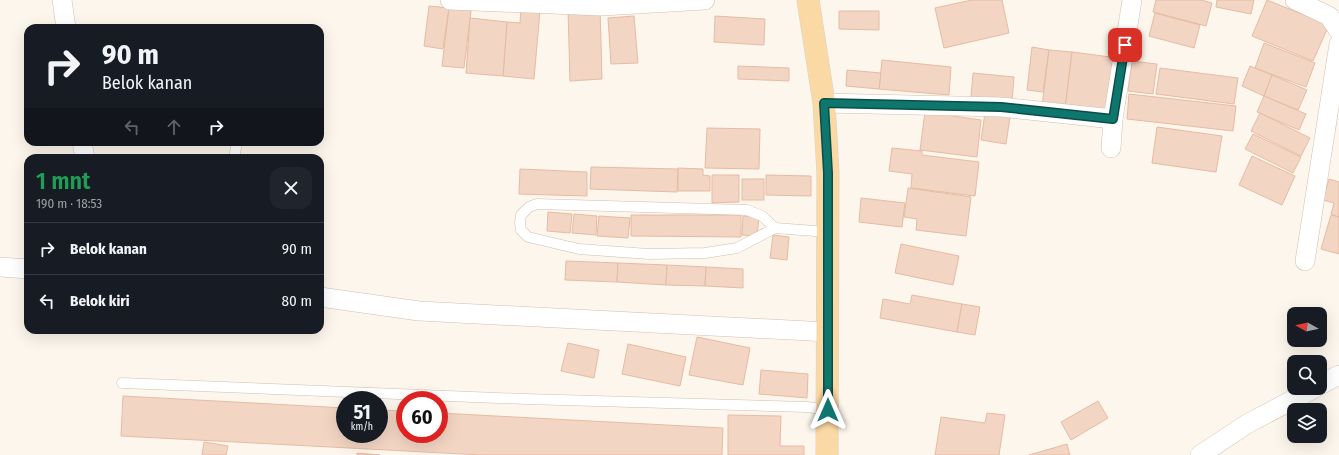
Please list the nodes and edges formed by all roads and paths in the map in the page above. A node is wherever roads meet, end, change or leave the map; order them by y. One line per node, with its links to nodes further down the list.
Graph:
1 (62, 0): 7 (street)
2 (450, 0): 3 (street)
3 (705, 0)
4 (808, 0): 10 (main road)
5 (1132, 0): 11 (street)
6 (1295, 0): 8 (street)
7 (65, 24)
8 (1339, 30)
9 (1339, 44): 15 (street)
10 (824, 103): 11 (street); 14 (main road)
11 (1113, 119): 12 (street)
12 (1111, 148)
13 (775, 228): 13 (lane); 14 (lane)
14 (828, 232): 19 (main road)
15 (1305, 261)
16 (0, 267): 17 (street)
17 (24, 269)
18 (324, 299): 19 (street)
19 (828, 332): 24 (main road)
20 (1339, 375): 21 (street)
21 (1327, 382)
22 (122, 383): 24 (lane)
23 (1302, 395): 26 (street)
24 (828, 410): 25 (main road)
25 (827, 455)
26 (1200, 455)

